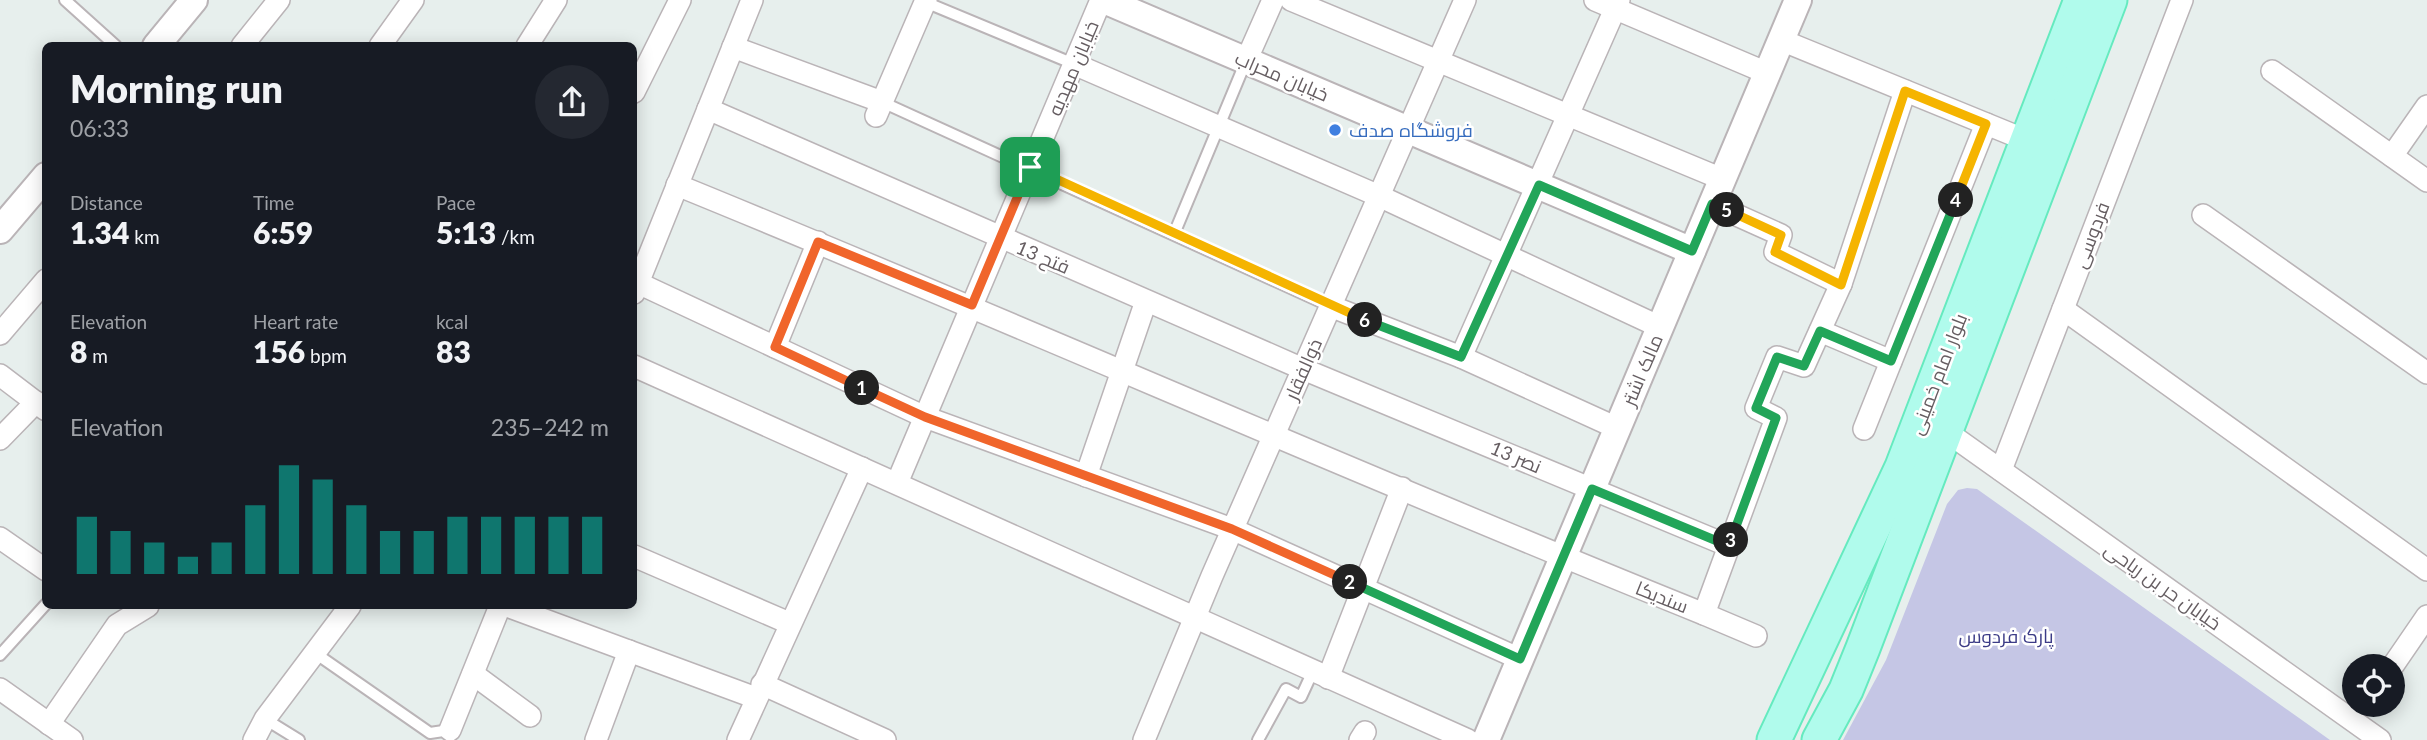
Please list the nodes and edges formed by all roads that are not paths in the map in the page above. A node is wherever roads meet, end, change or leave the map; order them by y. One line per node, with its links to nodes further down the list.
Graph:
1 (65, 0): 19 (lane)
2 (279, 0): 21 (street)
3 (413, 0): 22 (street)
4 (556, 0): 23 (street)
5 (680, 0): 30 (street)
6 (752, 0): 24 (street)
7 (1102, 0): 25 (street, خیابان محراب); 27 (street, خیابان مهدیه)
8 (1273, 0): 25 (street)
9 (1292, 0): 26 (street)
10 (1465, 0): 26 (street, ذوالفقار)
11 (1798, 0): 18 (street, مالک اشتر)
12 (2081, 0): 39 (main road, بلوار امام خمینی)
13 (2110, 0): 79 (main road, بلوار امام خمینی)
14 (2182, 0): 63 (street, فردوسی)
15 (924, 1): 27 (lane); 34 (street)
16 (187, 3): 20 (street)
17 (1610, 3): 29 (street); 35 (street)
18 (1781, 40): 29 (street, مالک اشتر); 31 (street)
19 (112, 42)
20 (159, 42)
21 (245, 42)
22 (383, 42)
23 (530, 42)
24 (733, 47): 33 (street); 34 (street)
25 (1247, 61): 37 (lane); 38 (street, خیابان محراب)
26 (1438, 62): 35 (street); 38 (street, ذوالفقار)
27 (1074, 64): 37 (street); 41 (street, خیابان مهدیه)
28 (2272, 71): 40 (street)
29 (1767, 73): 42 (street, مالک اشتر)
30 (637, 86)
31 (1905, 91): 36 (street); 57 (street, سندیکا)
32 (2427, 106): 40 (street)
33 (708, 109): 45 (street); 52 (street, فتح 13)
34 (879, 109): 41 (lane)
35 (1569, 116): 42 (street); 46 (street)
36 (1986, 124): 39 (street); 69 (street)
37 (1219, 126): 47 (street); 51 (lane)
38 (1408, 129): 46 (street, خیابان محراب); 47 (street, ذوالفقار)
39 (2028, 141): 105 (main road, بلوار امام خمینی)
40 (2392, 156): 44 (street)
41 (1030, 167): 51 (lane); 52 (street, خیابان مهدیه)
42 (1723, 179): 48 (street, مالک اشتر)
43 (42, 180): 50 (street)
44 (2427, 181)
45 (677, 185): 53 (street, سندیکا); 56 (street)
46 (1539, 185): 54 (street, خیابان محراب); 55 (street)
47 (1379, 196): 55 (street); 62 (street, ذوالفقار)
48 (1712, 204): 54 (street, مالک اشتر); 57 (street)
49 (2203, 215): 73 (street)
50 (4, 217)
51 (1174, 234): 62 (lane)
52 (1000, 239): 60 (street, فتح 13); 61 (street, خیابان مهدیه)
53 (818, 242): 61 (street, سندیکا); 67 (street)
54 (1692, 251): 64 (street, مالک اشتر)
55 (1507, 256): 64 (street); 68 (street)
56 (637, 285)
57 (1841, 285): 65 (street, سندیکا)
58 (637, 288): 67 (street)
59 (42, 291): 66 (street)
60 (1146, 301): 71 (street); 72 (street, فتح 13)
61 (972, 305): 71 (street, سندیکا); 76 (street, خیابان مهدیه)
62 (1330, 306): 68 (street); 72 (street, ذوالفقار)
63 (2063, 309): 83 (street, فردوسی); 94 (street)
64 (1660, 327): 77 (street, مالک اشتر)
65 (1820, 331): 69 (street); 90 (street, سندیکا)
66 (0, 334)
67 (775, 347): 76 (street)
68 (1461, 357): 77 (street)
69 (1891, 361): 78 (street)
70 (637, 367): 82 (street)
71 (1122, 369): 80 (street, سندیکا); 84 (street)
72 (1303, 369): 80 (street, ذوالفقار); 87 (street, نصر 13)
73 (2427, 373)
74 (0, 375): 75 (street)
75 (41, 406): 81 (street)
76 (925, 417): 84 (street); 85 (street, خیابان مهدیه)
77 (1617, 428): 87 (street, مالک اشتر)
78 (1864, 429)
79 (1947, 432): 83 (street, خیابان حر بن ریاحی); 107 (main road, بلوار امام خمینی)
80 (1274, 434): 86 (street, سندیکا); 88 (street, ذوالفقار)
81 (0, 439)
82 (862, 468): 85 (street); 104 (street)
83 (2001, 470): 119 (street, خیابان حر بن ریاحی)
84 (1086, 475): 88 (street)
85 (897, 483): 103 (street)
86 (1402, 488): 92 (street, سندیکا); 95 (street)
87 (1592, 489): 90 (street, نصر 13); 92 (street, مالک اشتر)
88 (1232, 529): 95 (street); 103 (street, ذوالفقار)
89 (0, 536): 93 (street)
90 (1729, 546): 101 (street, سندیکا)
91 (637, 557): 104 (street)
92 (1563, 557): 101 (street, سندیکا); 112 (street, مالک اشتر)
93 (42, 567)
94 (2427, 570)
95 (1363, 588): 112 (street); 114 (street)
96 (42, 608): 110 (lane)
97 (143, 609): 123 (street)
98 (349, 609): 109 (street)
99 (498, 609): 113 (street)
100 (515, 609): 108 (street)
101 (1704, 614): 106 (street)
102 (2427, 616): 111 (street)
103 (1194, 618): 114 (street); 131 (street, ذوالفقار)
104 (789, 623): 118 (street)
105 (1825, 628): 107 (main road); 115 (main road, بلوار امام خمینی)
106 (1756, 636)
107 (1863, 648): 117 (main road, بلوار امام خمینی)
108 (629, 651): 118 (street); 128 (street)
109 (315, 653): 122 (street); 124 (lane)
110 (0, 654)
111 (2401, 654)
112 (1520, 659): 134 (street, مالک اشتر)
113 (472, 674): 120 (street); 124 (street)
114 (1321, 674): 132 (lane); 133 (street)
115 (1802, 676): 117 (main road); 135 (main road, بلوار امام خمینی)
116 (0, 689): 123 (street)
117 (1846, 690): 136 (main road, بلوار امام خمینی)
118 (759, 691): 129 (street); 130 (street)
119 (2342, 701)
120 (530, 716)
121 (2362, 717): 137 (street, خیابان حر بن ریاحی)
122 (265, 719): 126 (street); 127 (lane)
123 (49, 724): 125 (street)
124 (450, 730)
125 (72, 740)
126 (254, 740)
127 (299, 740)
128 (596, 740)
129 (738, 740)
130 (885, 740)
131 (1144, 740)
132 (1258, 740)
133 (1468, 740)
134 (1486, 740)
135 (1774, 740)
136 (1819, 740)
137 (2380, 740)

